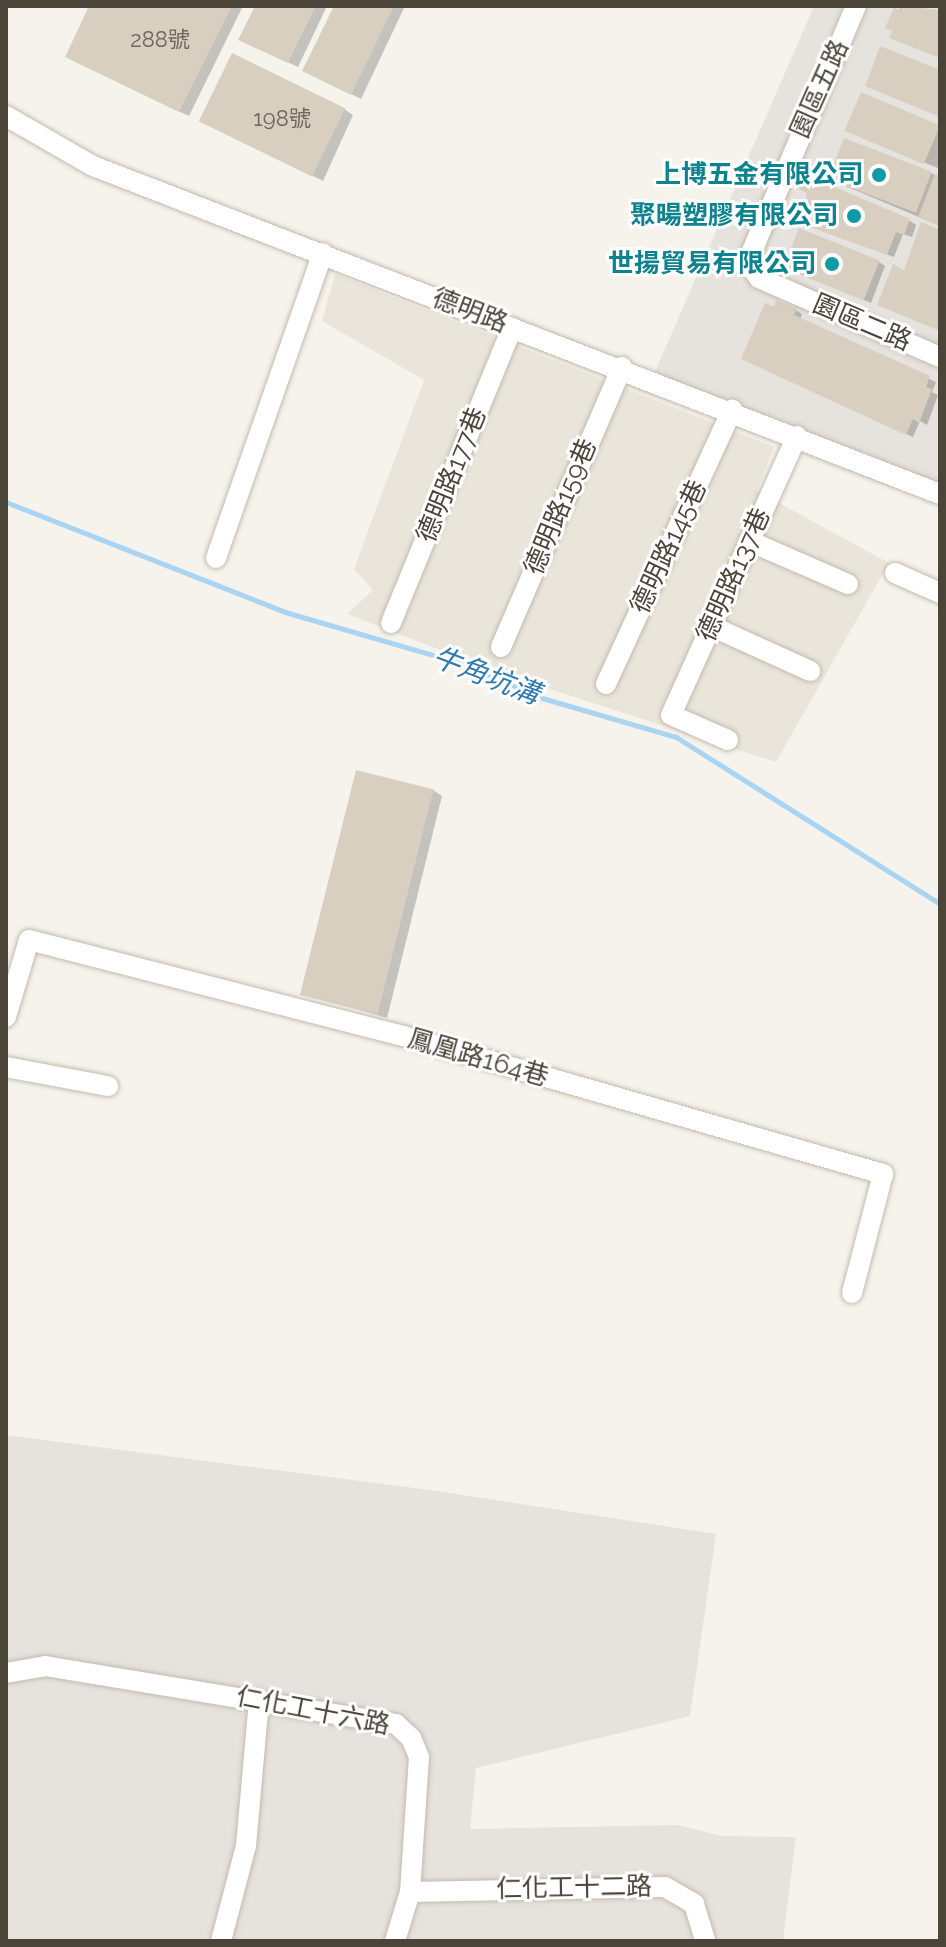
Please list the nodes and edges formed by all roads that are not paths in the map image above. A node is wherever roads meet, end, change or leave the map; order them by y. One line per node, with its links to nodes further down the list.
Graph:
1 (856, 6): 4 (street, 園區五路)
2 (6, 116): 3 (street, 德明路)
3 (323, 253): 5 (street, 德明路); 12 (street)
4 (748, 261): 6 (street, 園區二路)
5 (512, 328): 7 (street, 德明路); 16 (street, 德明路177巷)
6 (940, 357)
7 (622, 367): 8 (street, 德明路); 18 (street, 德明路159巷)
8 (732, 410): 9 (street, 德明路); 20 (street, 德明路145巷)
9 (797, 436): 10 (street, 德明路); 11 (street, 德明路137巷)
10 (938, 486)
11 (749, 541): 14 (street); 17 (street, 德明路137巷)
12 (216, 558)
13 (895, 573): 15 (street)
14 (848, 584)
15 (940, 593)
16 (391, 623)
17 (711, 626): 19 (street); 21 (street, 德明路137巷)
18 (501, 647)
19 (810, 671)
20 (606, 684)
21 (728, 740)
22 (6, 1017): 25 (street, 鳳凰路164巷)
23 (6, 1067): 24 (street)
24 (108, 1086)
25 (852, 1293)
26 (6, 1673): 27 (street, 仁化工十六路)
27 (259, 1700): 28 (street, 仁化工十六路); 29 (street)
28 (410, 1892): 30 (street, 仁化工十六路); 31 (street, 仁化工十二路)
29 (221, 1941)
30 (395, 1941)
31 (705, 1941)

